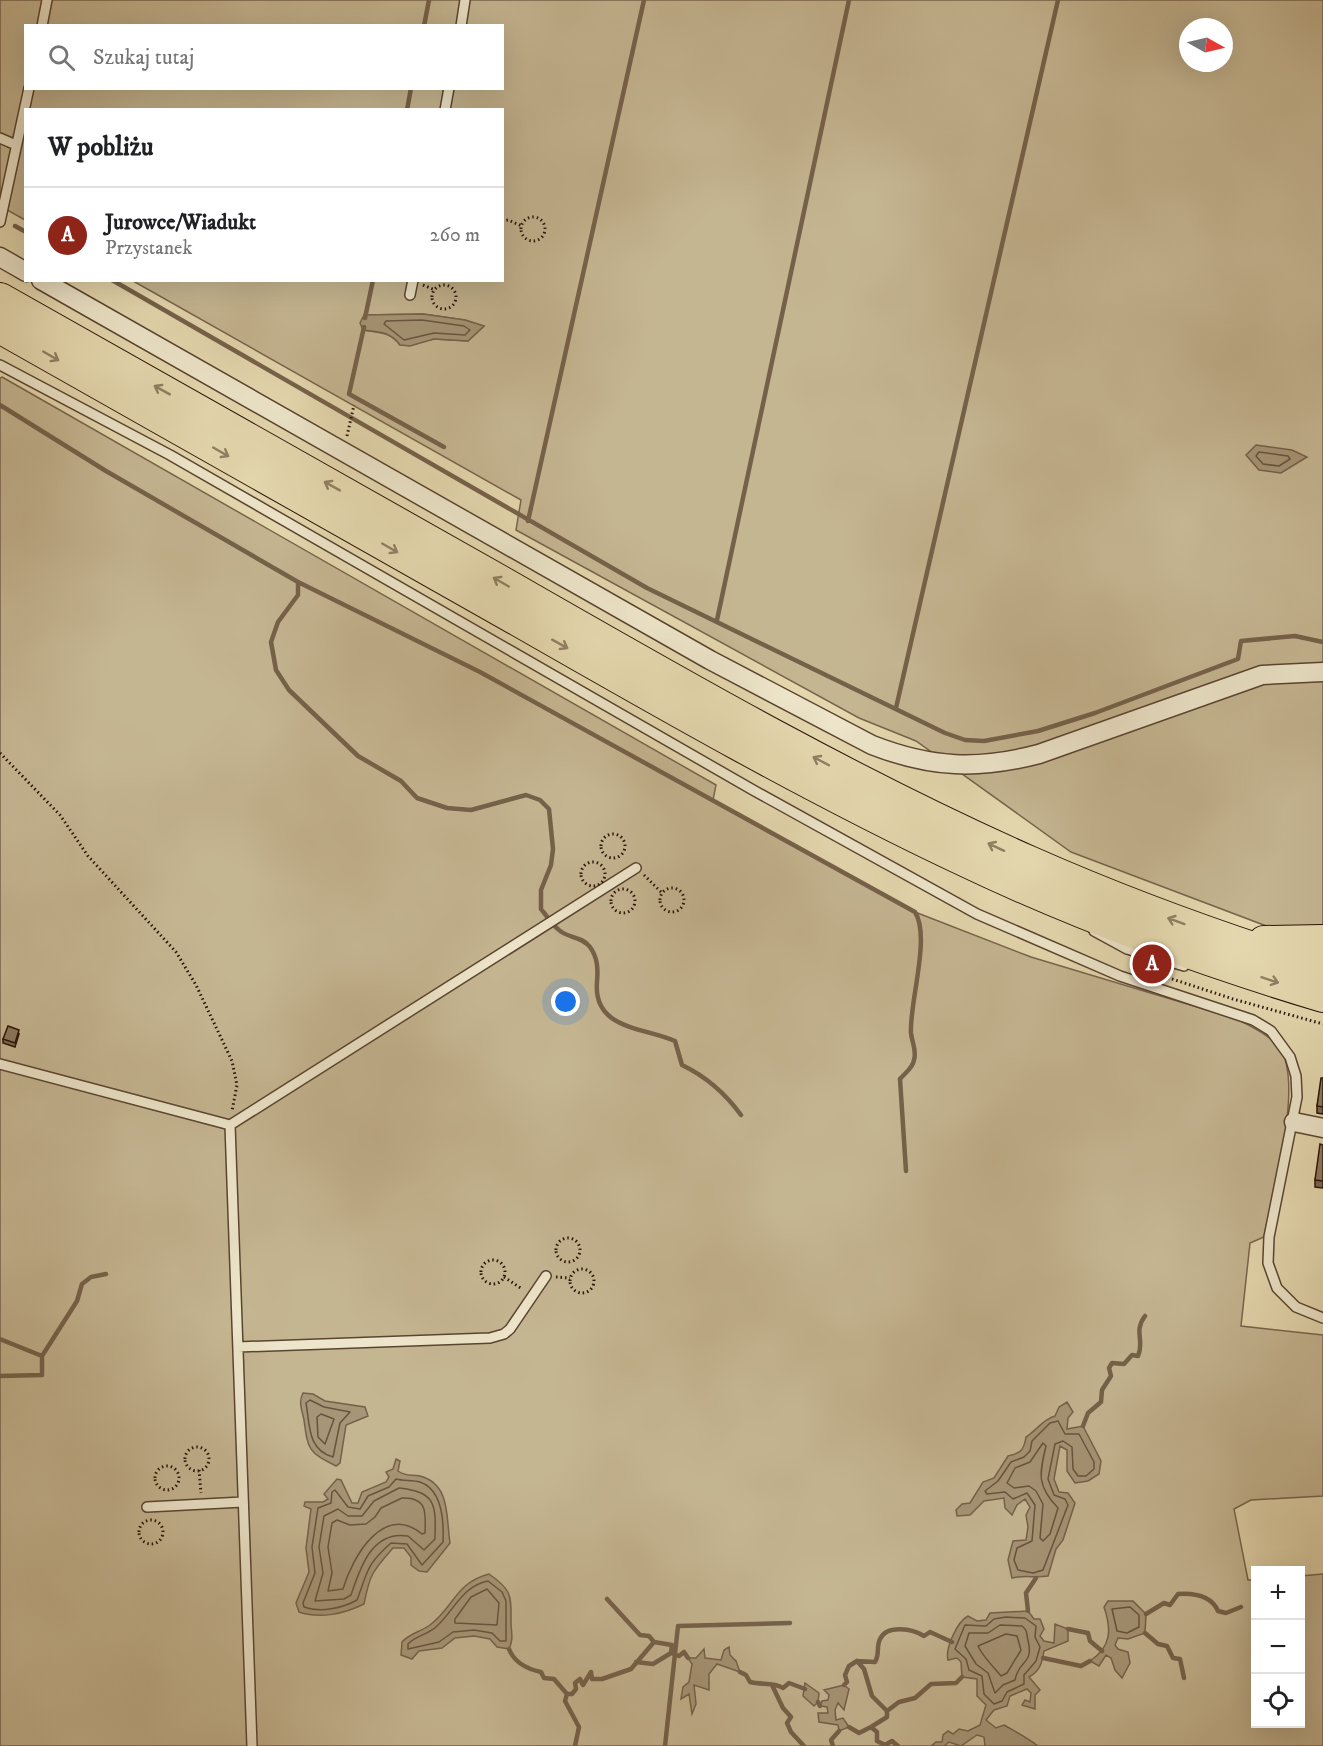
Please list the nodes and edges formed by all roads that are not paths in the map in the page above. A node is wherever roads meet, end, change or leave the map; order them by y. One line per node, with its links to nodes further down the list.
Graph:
1 (48, 0): 3 (lane)
2 (465, 0): 4 (lane)
3 (42, 24)
4 (461, 24)
5 (28, 90): 9 (lane)
6 (449, 90): 7 (lane)
7 (445, 108)
8 (0, 138): 9 (lane)
9 (16, 145): 10 (lane)
10 (0, 222)
11 (0, 257): 12 (street)
12 (24, 271)
13 (45, 282): 19 (street)
14 (413, 282): 15 (lane)
15 (410, 295)
16 (0, 299): 22 (highway, one-way to 16)
17 (0, 327): 22 (highway, one-way to 22)
18 (0, 365): 26 (lane)
19 (1323, 672)
20 (636, 868): 27 (lane)
21 (1323, 941): 22 (highway)
22 (1224, 952): 23 (highway); 24 (highway, one-way to 24)
23 (1323, 971)
24 (1323, 996)
25 (0, 1064): 27 (lane)
26 (1294, 1122): 28 (street); 30 (lane)
27 (230, 1125): 31 (lane)
28 (1323, 1128)
29 (546, 1276): 31 (lane)
30 (1323, 1318)
31 (238, 1347): 32 (lane)
32 (243, 1502): 33 (lane); 34 (lane)
33 (147, 1507)
34 (252, 1746)

